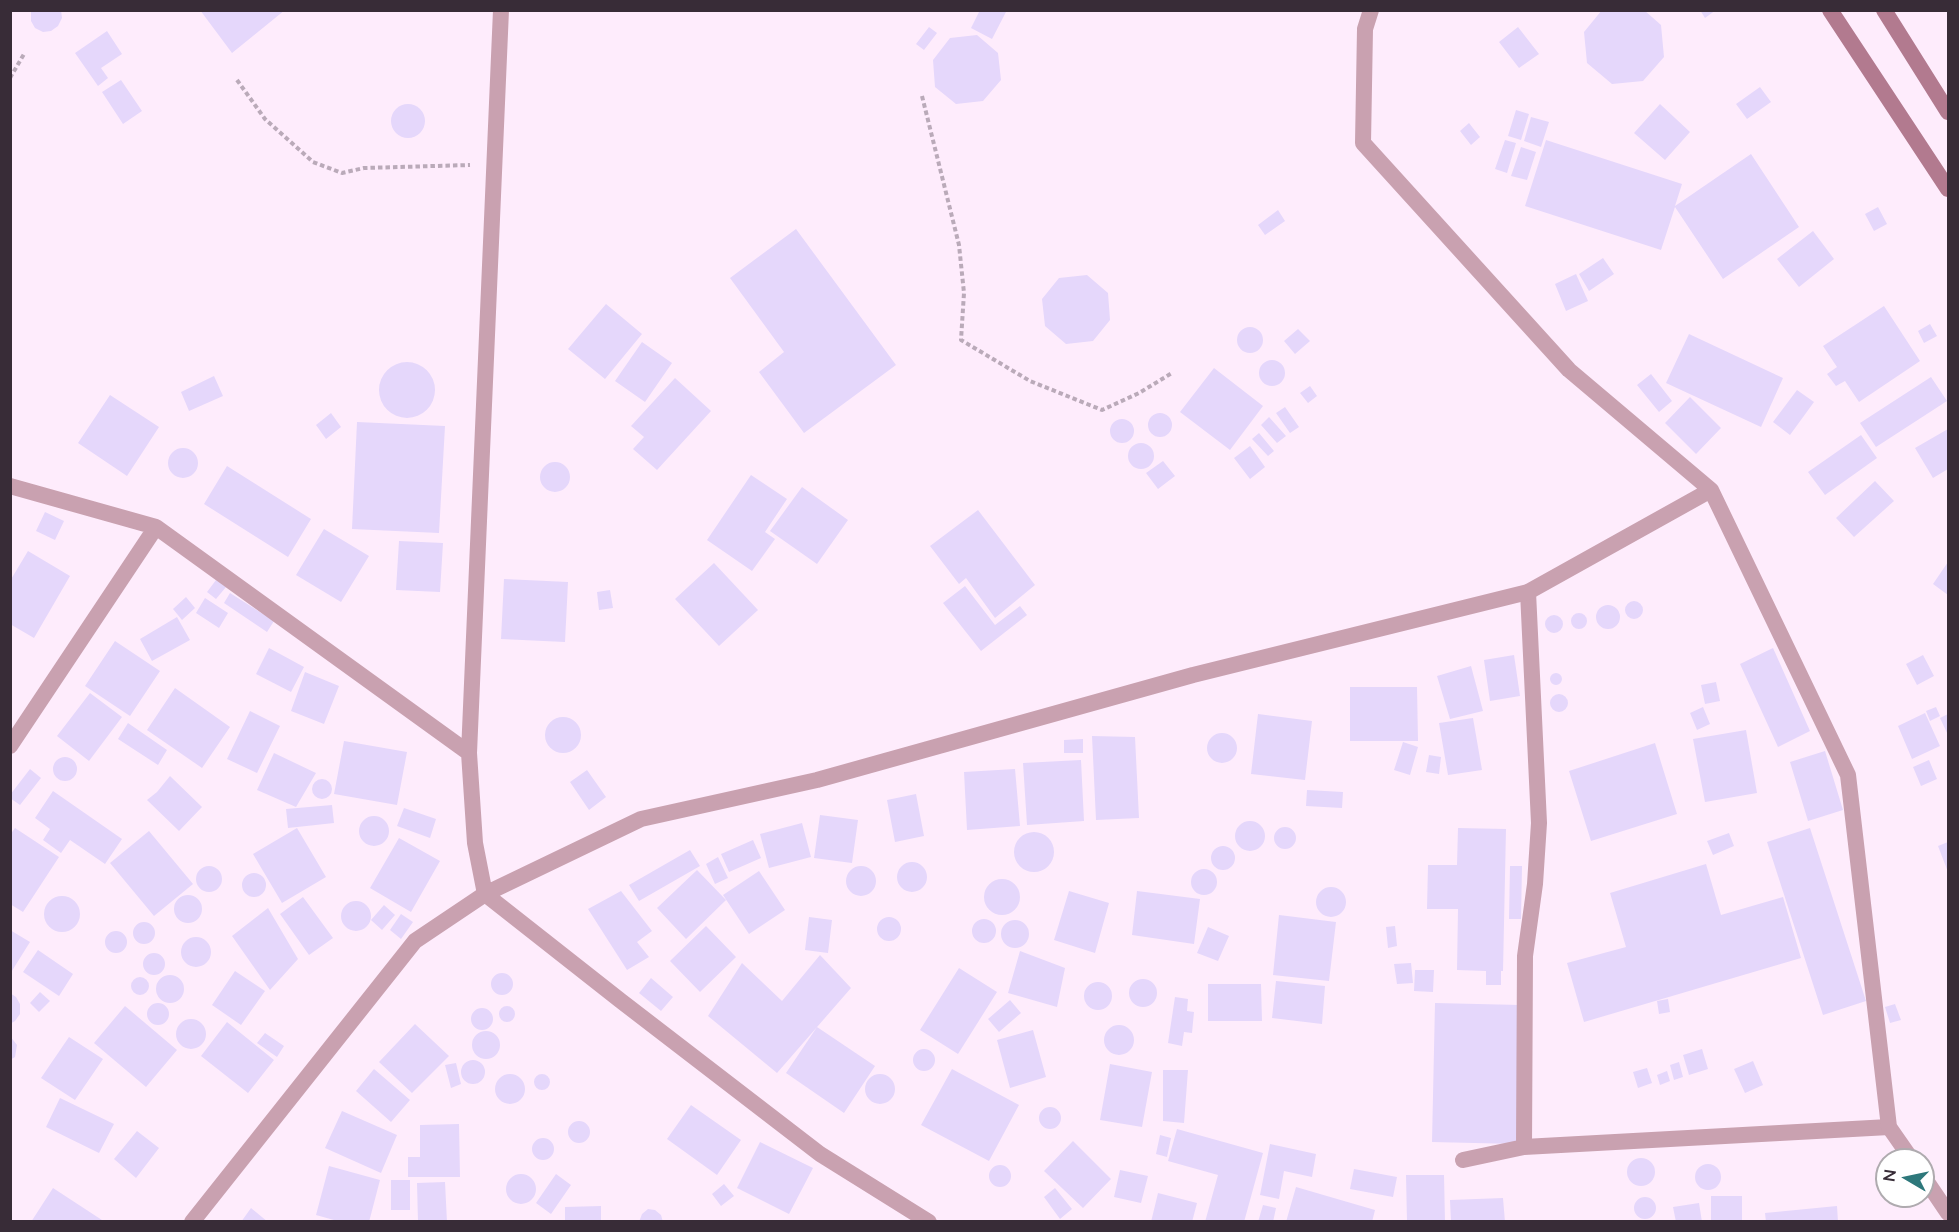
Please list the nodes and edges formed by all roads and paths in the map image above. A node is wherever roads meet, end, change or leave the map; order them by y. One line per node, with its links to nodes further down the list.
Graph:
1 (501, 10): 10 (street)
2 (1371, 10): 14 (street)
3 (1830, 10): 11 (main road)
4 (1884, 10): 9 (main road)
5 (24, 54): 6 (path)
6 (10, 78)
7 (237, 80): 10 (path)
8 (922, 96): 12 (path)
9 (1948, 112)
10 (494, 162): 18 (street)
11 (1948, 189)
12 (1172, 374)
13 (10, 486): 15 (street)
14 (1711, 490): 16 (street); 20 (street)
15 (156, 526): 17 (street); 18 (street)
16 (1528, 592): 19 (street); 21 (street)
17 (10, 746)
18 (469, 753): 19 (street)
19 (485, 894): 26 (street); 27 (street)
20 (1889, 1127): 21 (street); 22 (street)
21 (1524, 1147): 23 (street)
22 (1904, 1148)
23 (1463, 1160)
24 (1935, 1194): 25 (street)
25 (1948, 1213)
26 (192, 1221)
27 (929, 1221)

